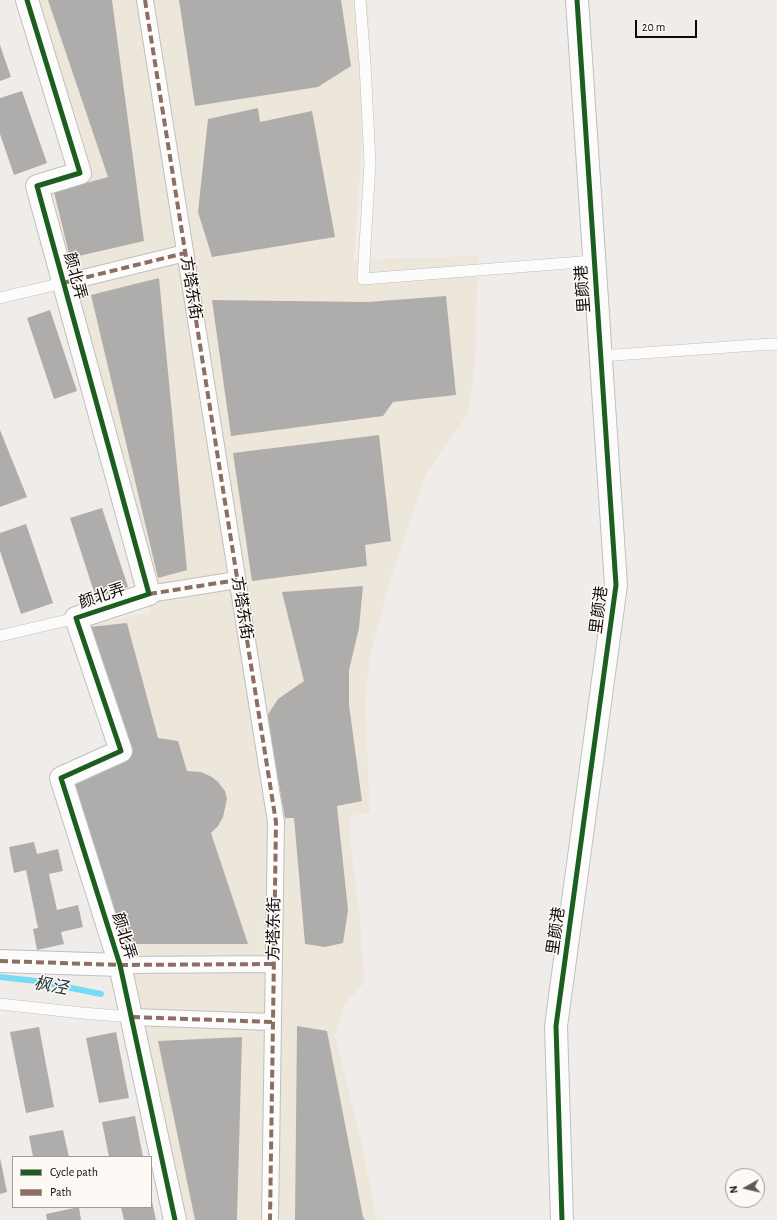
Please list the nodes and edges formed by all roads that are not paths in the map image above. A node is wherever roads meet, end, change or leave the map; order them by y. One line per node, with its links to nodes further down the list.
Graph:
1 (27, 0): 7 (street, 颜北弄)
2 (145, 0): 5 (street, 方塔东街)
3 (360, 0): 6 (lane)
4 (577, 0): 6 (street, 里颜港)
5 (185, 253): 7 (street); 11 (street, 方塔东街)
6 (594, 261): 10 (street, 里颜港)
7 (63, 283): 8 (lane); 12 (street, 颜北弄)
8 (0, 298)
9 (777, 345): 10 (lane)
10 (600, 356): 23 (street, 里颜港)
11 (237, 580): 12 (street); 16 (street, 方塔东街)
12 (149, 594): 13 (street, 颜北弄)
13 (76, 618): 14 (lane); 17 (street, 颜北弄)
14 (0, 636)
15 (0, 961): 17 (street)
16 (273, 964): 17 (street); 20 (street, 方塔东街)
17 (120, 965): 19 (street, 颜北弄)
18 (0, 1004): 19 (lane)
19 (132, 1017): 20 (street); 21 (street, 颜北弄)
20 (272, 1022): 22 (street, 方塔东街)
21 (176, 1220)
22 (270, 1220)
23 (562, 1220)

